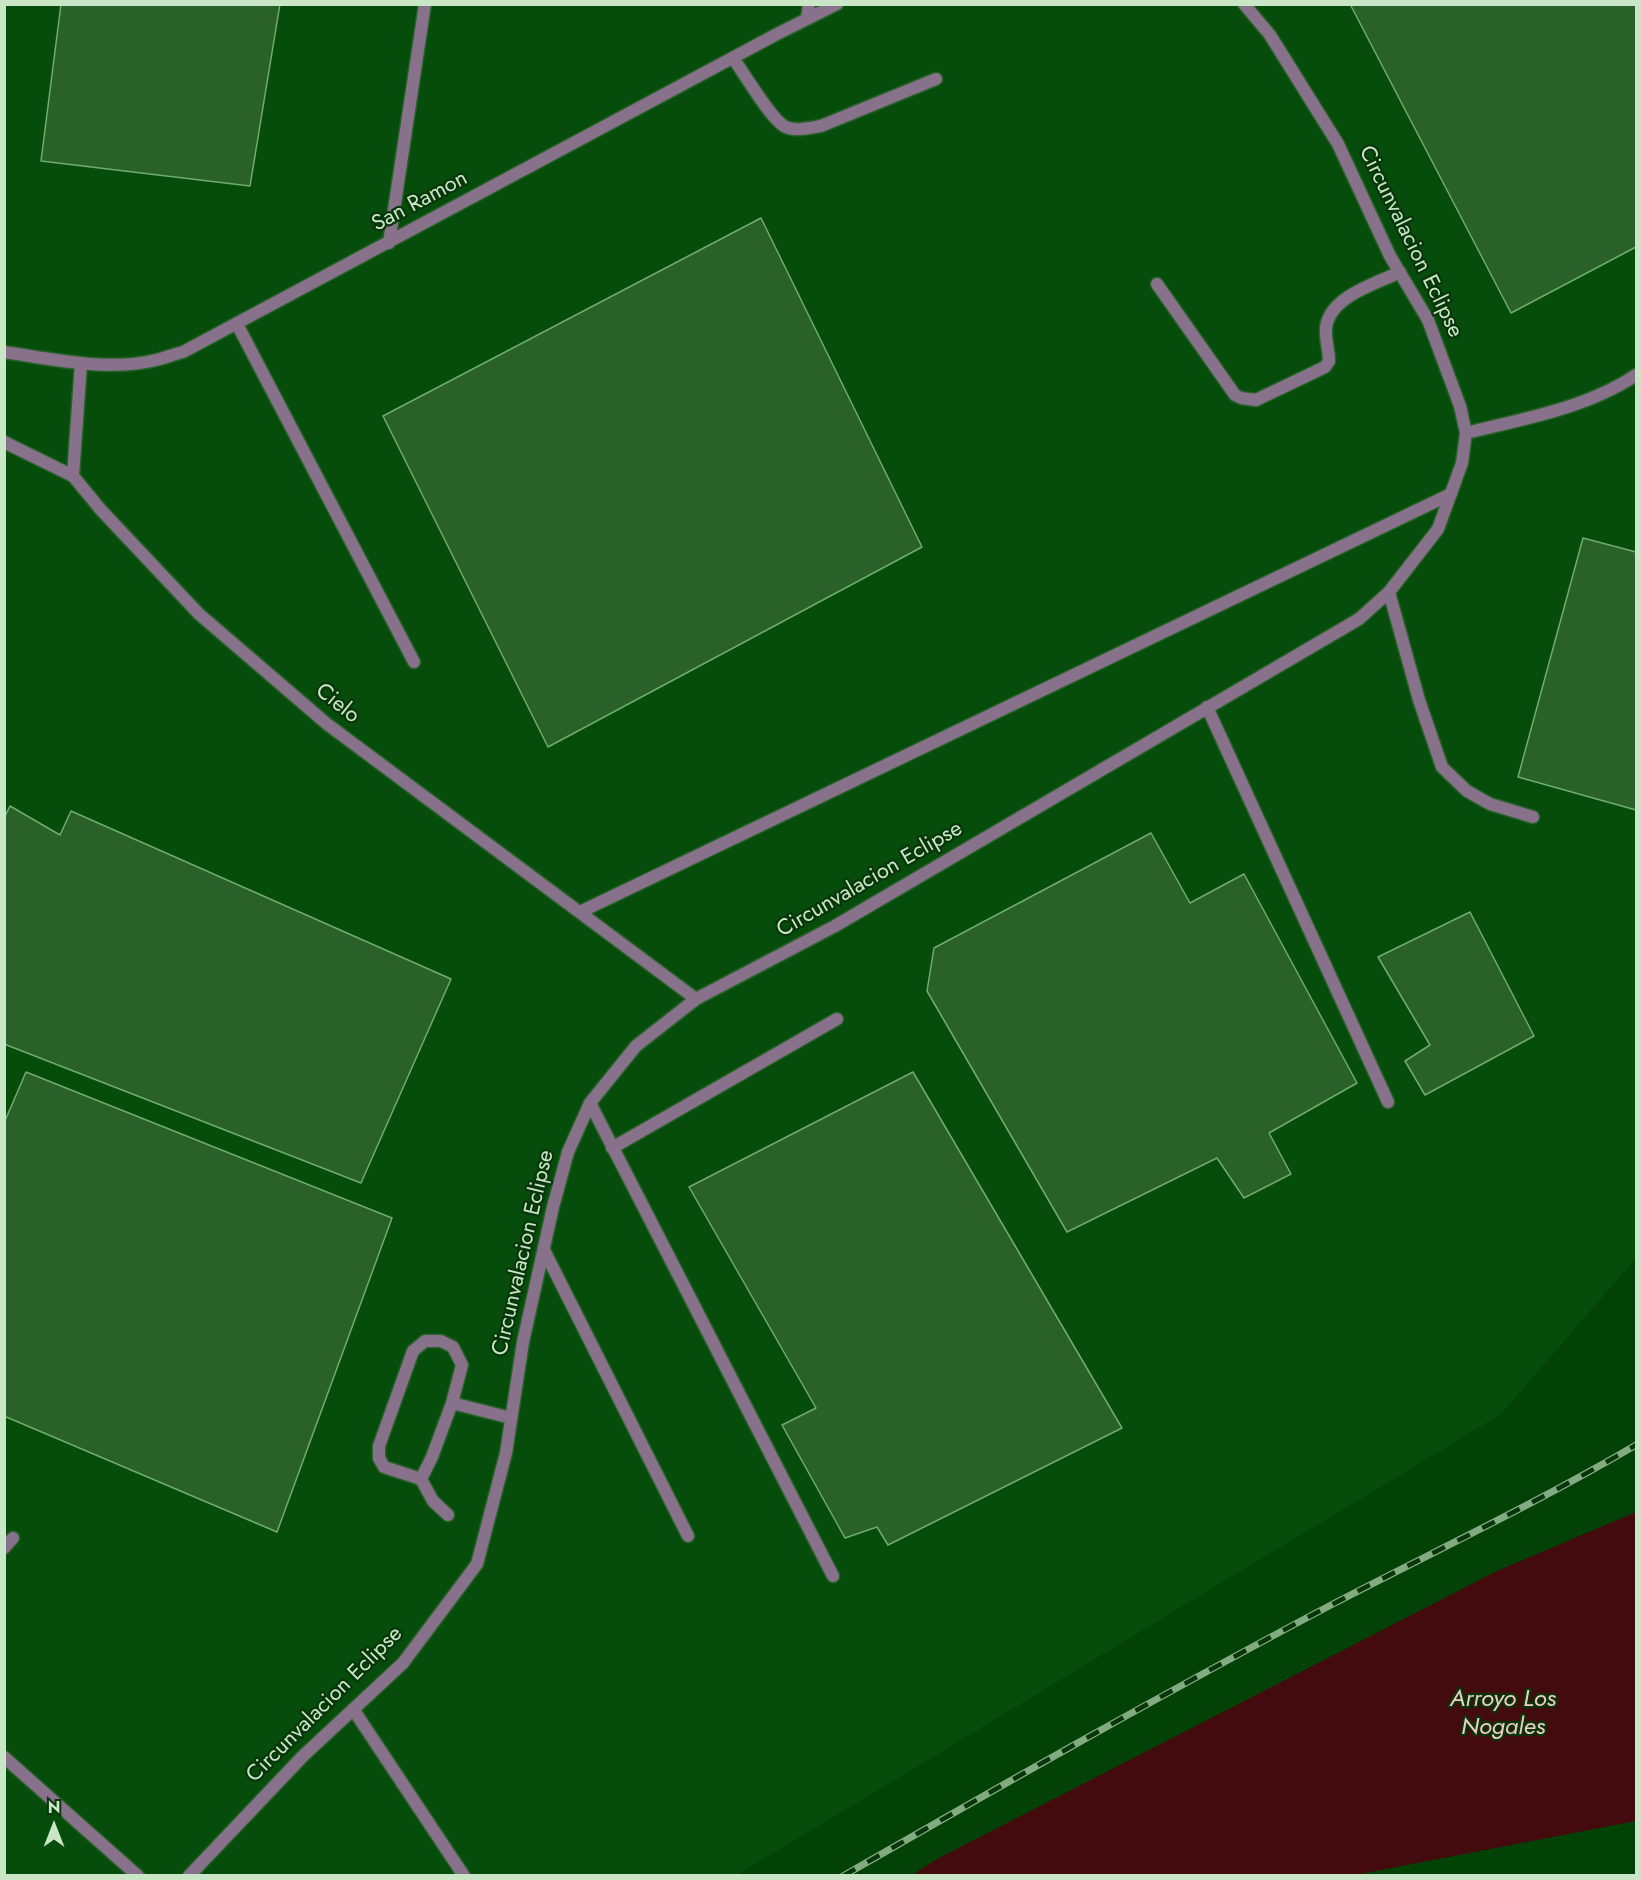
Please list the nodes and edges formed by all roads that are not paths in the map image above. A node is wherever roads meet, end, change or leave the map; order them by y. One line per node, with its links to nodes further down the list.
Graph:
1 (425, 4): 8 (lane)
2 (809, 4): 5 (lane)
3 (837, 4): 5 (lane, San Ramon)
4 (1244, 4): 9 (lane, Circunvalacion Eclipse)
5 (807, 20): 6 (lane, San Ramon)
6 (733, 58): 7 (lane); 8 (lane, San Ramon)
7 (936, 79)
8 (389, 243): 11 (lane, San Ramon)
9 (1400, 272): 10 (lane); 15 (lane, Circunvalacion Eclipse)
10 (1157, 284)
11 (237, 324): 13 (lane, San Ramon); 20 (lane)
12 (4, 352): 13 (lane, San Ramon)
13 (81, 363): 17 (lane)
14 (1636, 375): 15 (lane)
15 (1466, 433): 18 (lane, Circunvalacion Eclipse)
16 (4, 442): 17 (lane)
17 (73, 476): 23 (lane, Cielo)
18 (1451, 494): 19 (lane, Circunvalacion Eclipse); 23 (lane)
19 (1389, 592): 21 (lane, Circunvalacion Eclipse); 22 (lane)
20 (414, 662)
21 (1207, 707): 24 (lane, Circunvalacion Eclipse); 26 (lane)
22 (1533, 817)
23 (580, 912): 24 (lane, Cielo)
24 (696, 999): 27 (lane, Circunvalacion Eclipse)
25 (837, 1020): 28 (lane)
26 (1388, 1102)
27 (590, 1103): 28 (lane); 29 (lane, Circunvalacion Eclipse)
28 (612, 1148): 35 (lane)
29 (544, 1250): 31 (lane, Circunvalacion Eclipse); 34 (lane)
30 (452, 1403): 31 (lane); 32 (lane); 32 (lane)
31 (511, 1418): 36 (lane, Circunvalacion Eclipse)
32 (421, 1479): 33 (lane)
33 (448, 1515)
34 (688, 1536)
35 (833, 1576)
36 (353, 1709): 39 (lane, Circunvalacion Eclipse); 40 (lane)
37 (4, 1757): 38 (lane)
38 (132, 1874)
39 (189, 1875)
40 (464, 1875)

